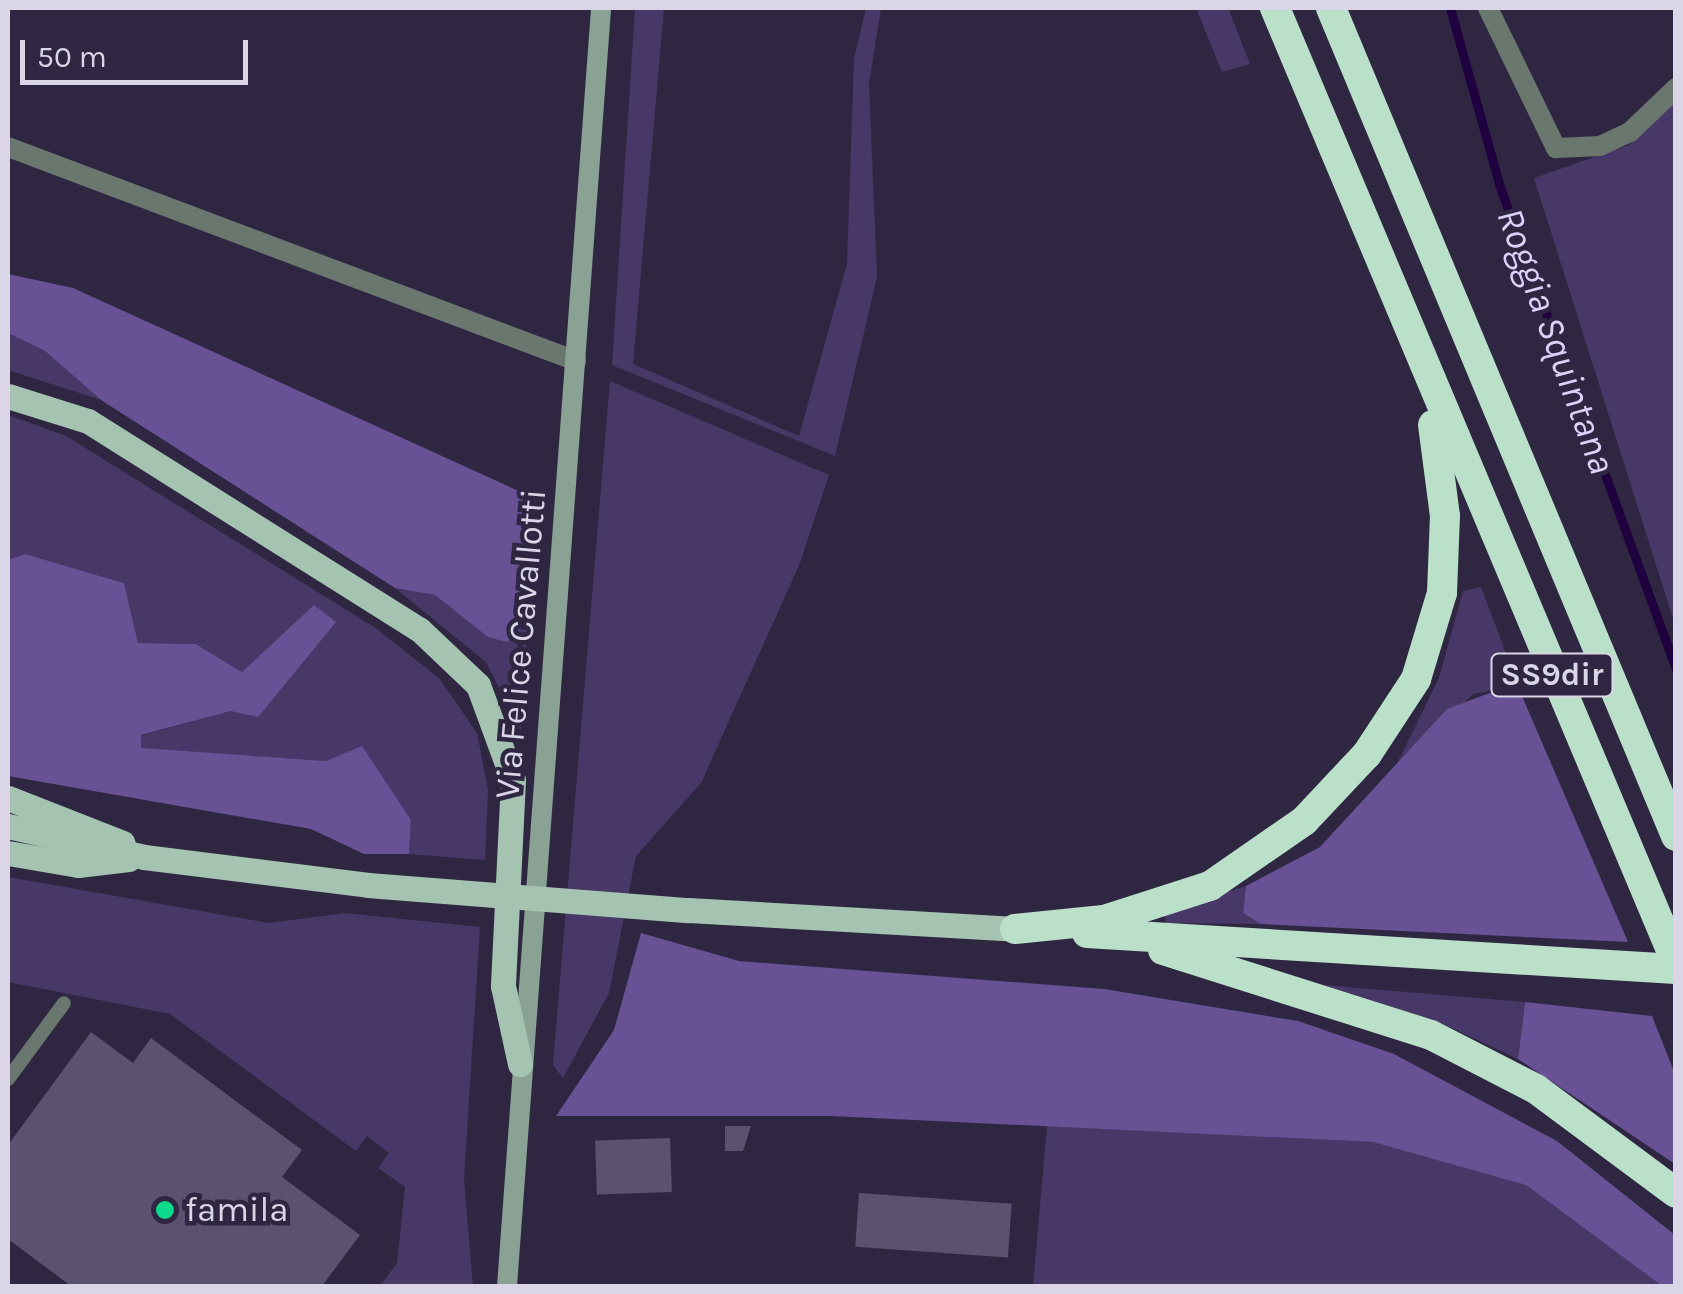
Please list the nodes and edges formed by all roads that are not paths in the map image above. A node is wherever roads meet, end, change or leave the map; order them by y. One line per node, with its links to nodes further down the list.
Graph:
1 (602, 8): 7 (street, Via Felice Cavallotti)
2 (1276, 8): 8 (highway, SS9dir)
3 (1331, 8): 12 (highway, SS9dir)
4 (1488, 8): 5 (street)
5 (1676, 88)
6 (8, 146): 7 (street)
7 (576, 360): 19 (street, Via Felice Cavallotti)
8 (1428, 387): 15 (highway); 17 (highway, SS9dir)
9 (8, 396): 19 (main road)
10 (8, 798): 14 (main road)
11 (8, 826): 14 (main road)
12 (1676, 836)
13 (8, 853): 14 (main road)
14 (144, 856): 15 (main road, bridge)
15 (1014, 929): 16 (highway)
16 (1112, 935): 17 (highway); 21 (highway)
17 (1676, 966)
18 (64, 1004): 20 (lane)
19 (520, 1064): 22 (street, Via Felice Cavallotti)
20 (8, 1079)
21 (1676, 1194)
22 (507, 1286)

